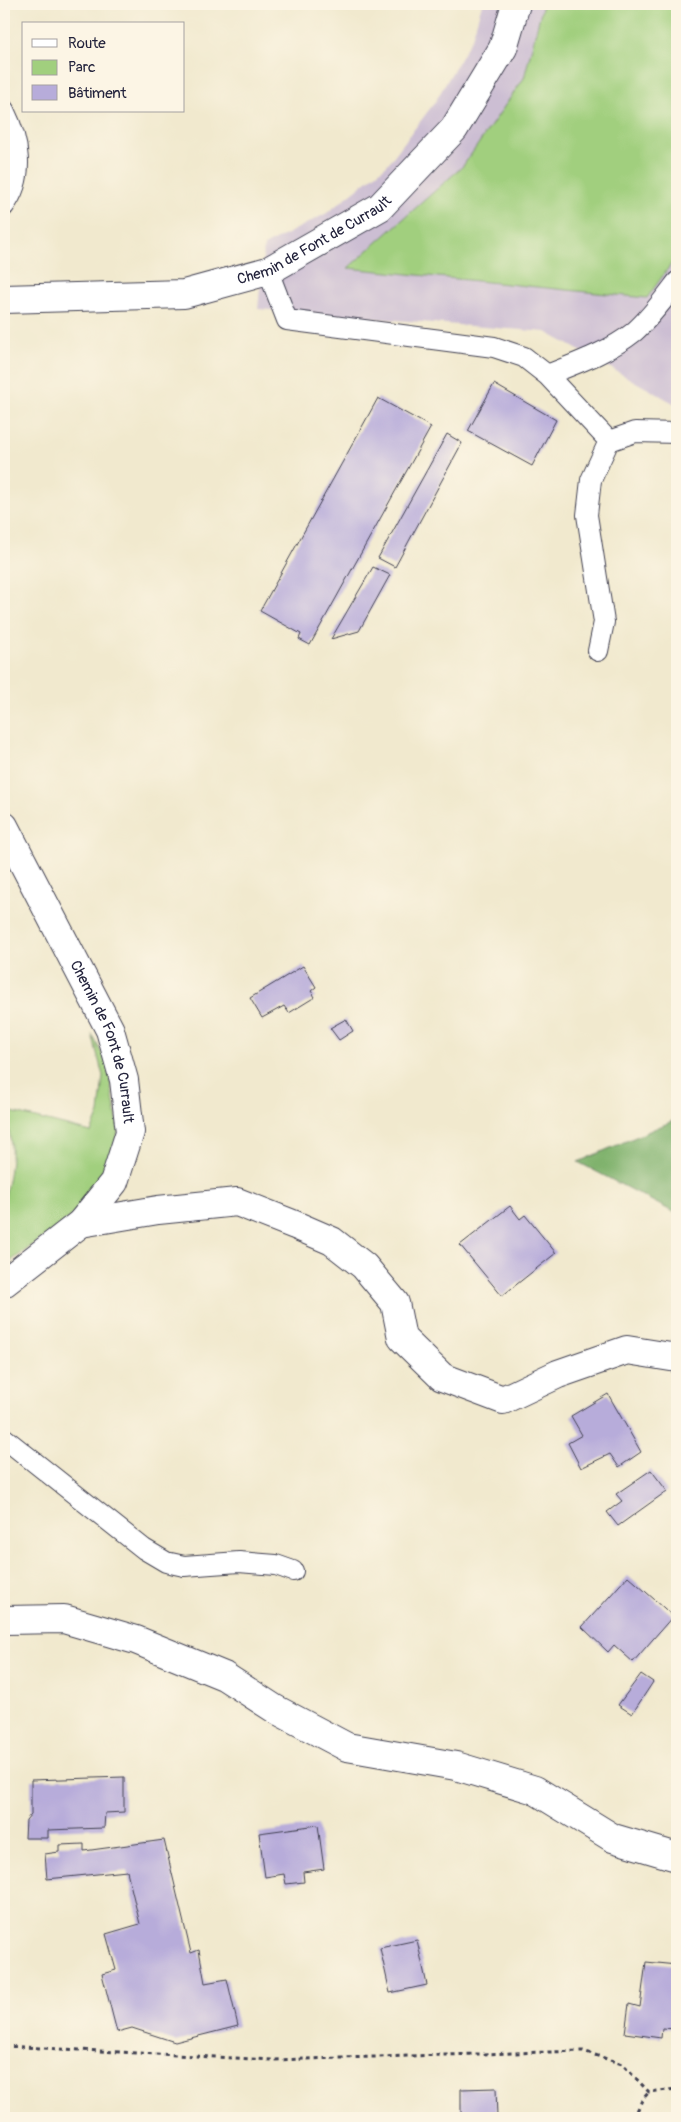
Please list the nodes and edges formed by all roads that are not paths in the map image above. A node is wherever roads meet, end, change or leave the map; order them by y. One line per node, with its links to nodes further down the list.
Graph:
1 (516, 4): 4 (street, Chemin de Font de Currault)
2 (4, 110): 3 (lane)
3 (4, 206)
4 (268, 271): 6 (street, Chemin de Font de Currault); 7 (lane)
5 (677, 282): 7 (lane)
6 (4, 299)
7 (548, 375): 9 (lane)
8 (677, 433): 9 (lane)
9 (609, 441): 10 (lane)
10 (598, 650)
11 (4, 826): 12 (street, Chemin de Font de Currault)
12 (81, 1223): 13 (street, Chemin de Font de Currault); 14 (street)
13 (4, 1283)
14 (677, 1358)
15 (4, 1438): 16 (lane)
16 (292, 1571)
17 (4, 1620): 18 (street)
18 (677, 1857)

